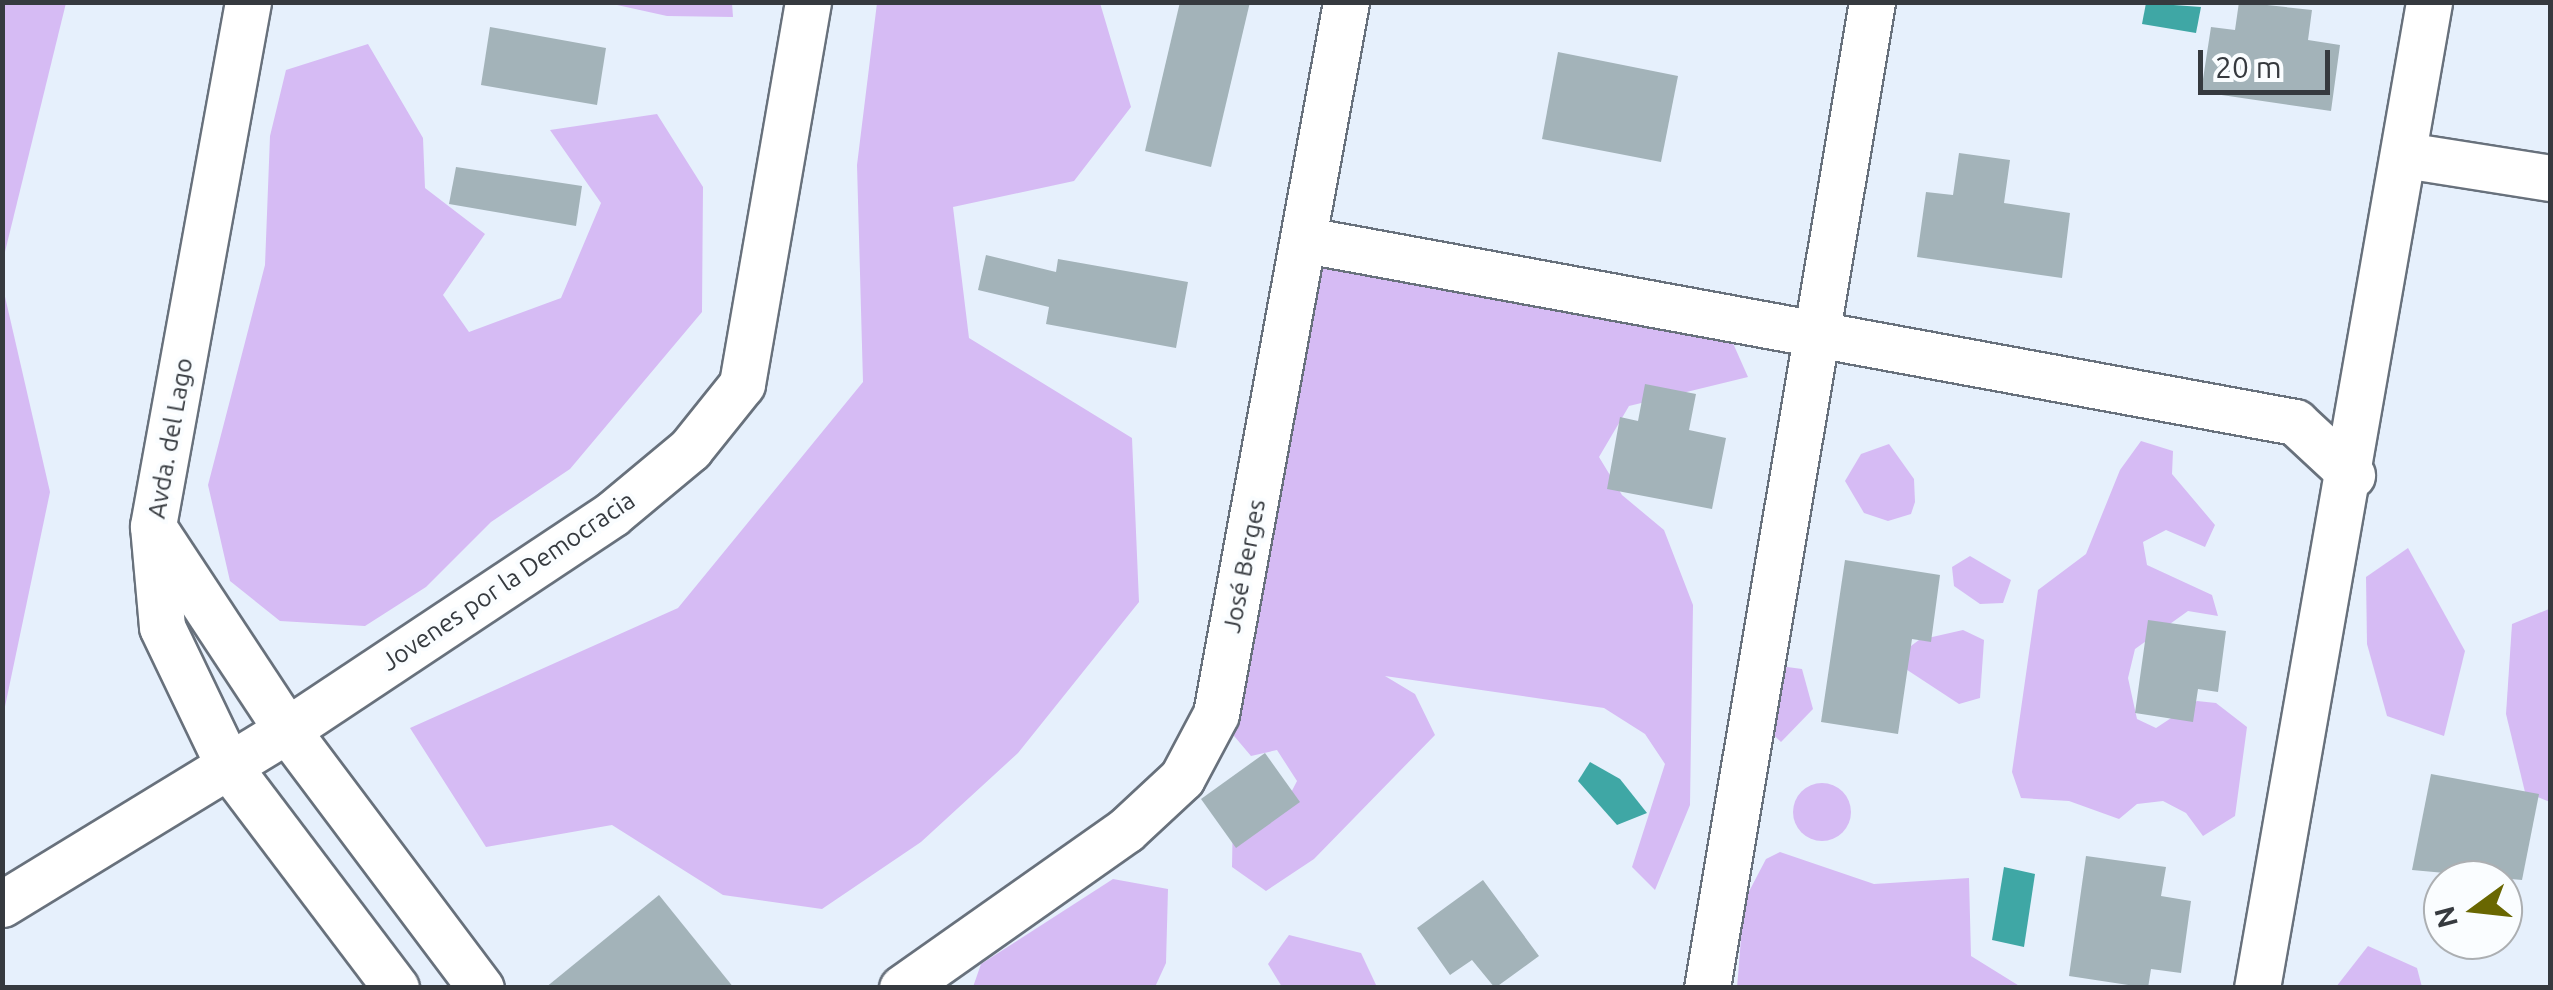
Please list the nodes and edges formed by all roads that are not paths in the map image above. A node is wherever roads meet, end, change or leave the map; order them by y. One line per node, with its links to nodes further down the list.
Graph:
1 (248, 2): 13 (street, Avda. del Lago)
2 (808, 2): 14 (street, Jovenes por la Democracia)
3 (1346, 2): 8 (street, José Berges)
4 (1872, 2): 9 (street)
5 (2429, 2): 6 (street)
6 (2405, 155): 7 (street); 10 (street)
7 (2550, 178)
8 (1306, 240): 9 (street); 19 (street, José Berges)
9 (1813, 331): 11 (street); 20 (street)
10 (2366, 392): 11 (street); 12 (street)
11 (2295, 422): 12 (street)
12 (2352, 474): 21 (street)
13 (153, 526): 14 (street); 15 (street, Avda. del Lago)
14 (287, 730): 15 (street, Jovenes por la Democracia); 18 (street)
15 (229, 767): 16 (street, Jovenes por la Democracia); 17 (street, Avda. del Lago)
16 (2, 904)
17 (396, 988)
18 (481, 988)
19 (902, 988)
20 (1706, 988)
21 (2257, 988)

